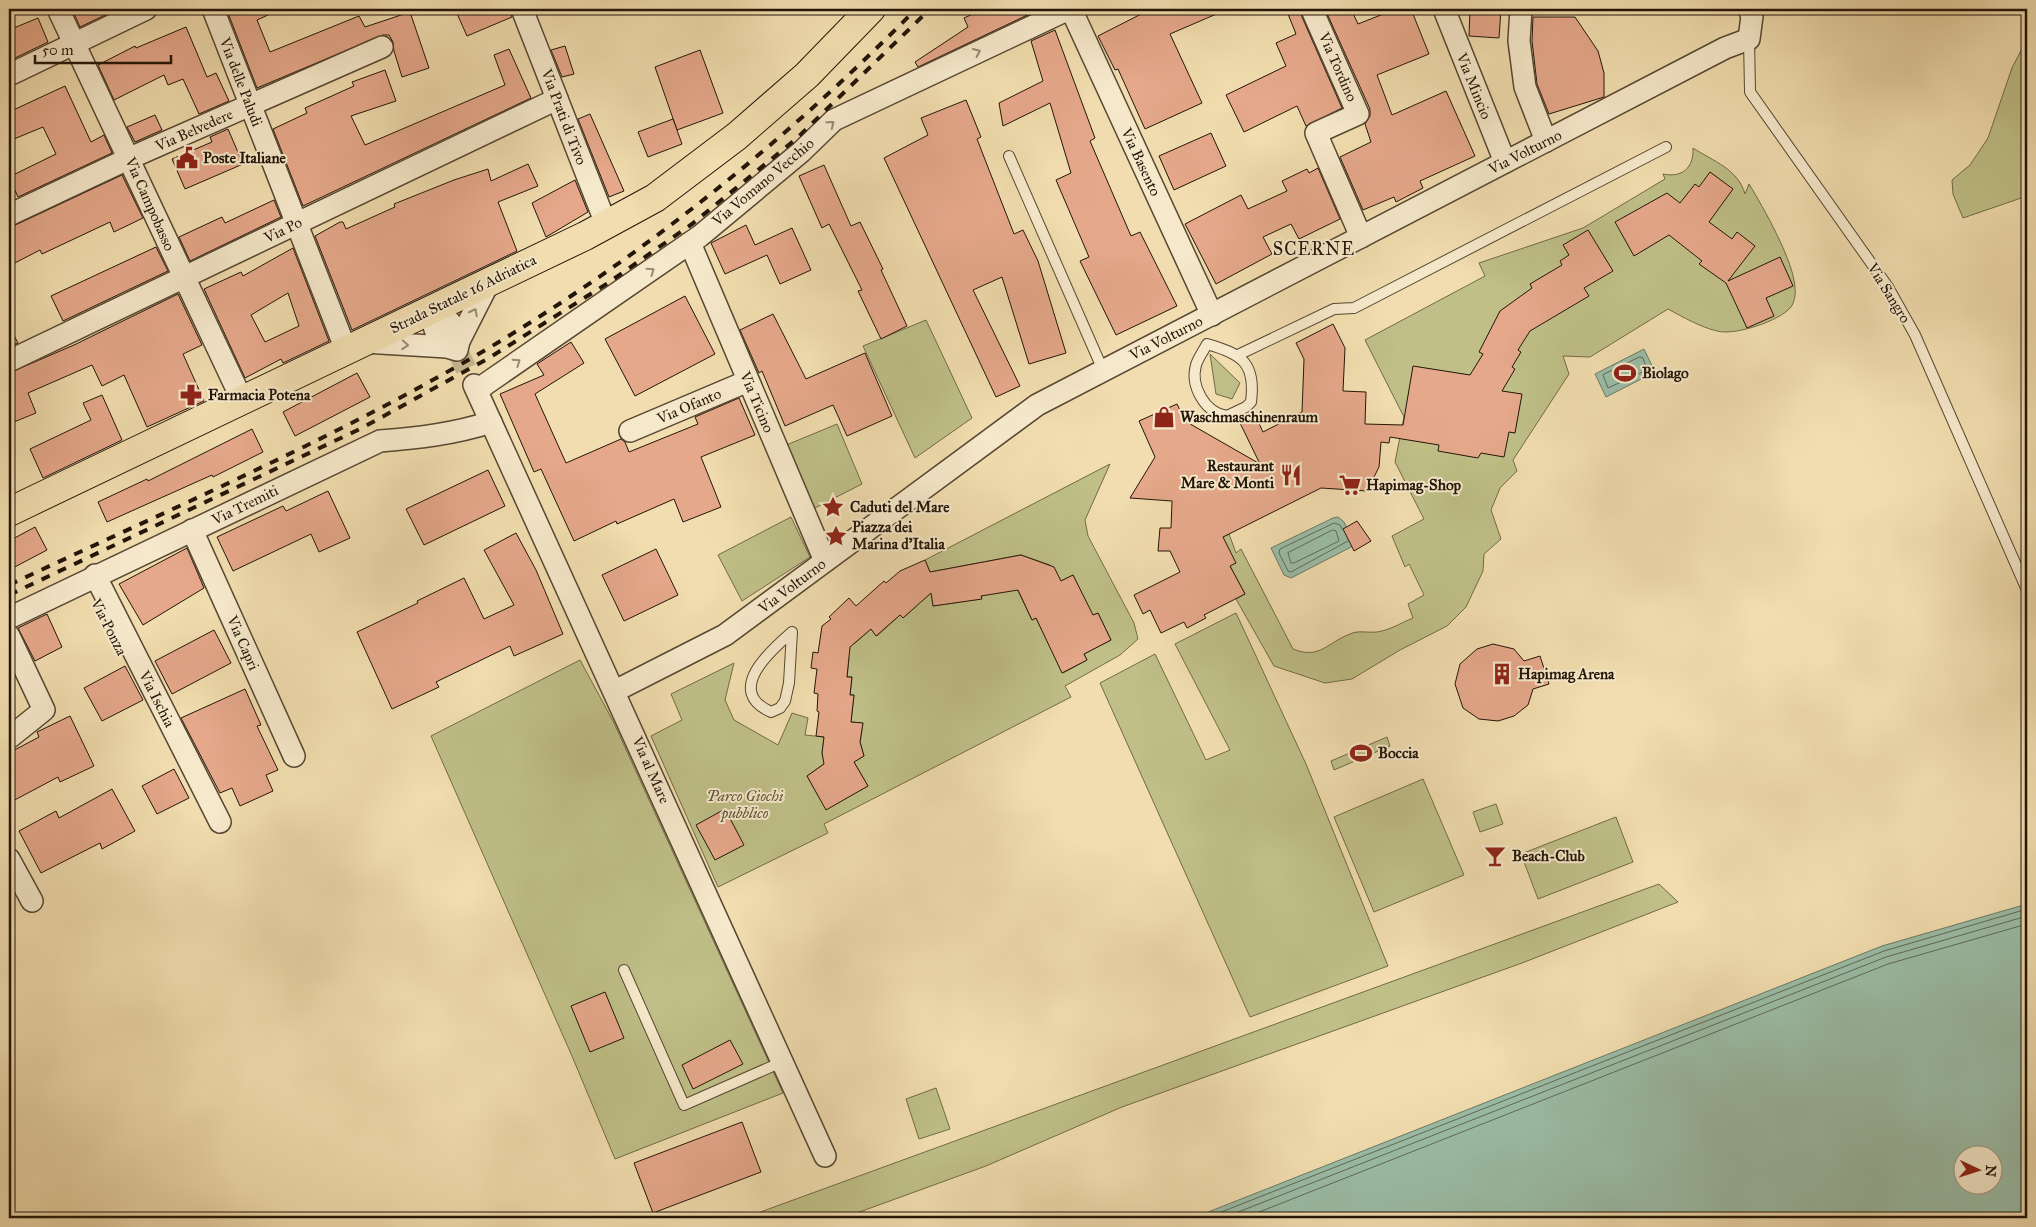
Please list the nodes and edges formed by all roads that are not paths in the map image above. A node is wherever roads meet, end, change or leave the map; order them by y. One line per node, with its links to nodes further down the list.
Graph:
1 (58, 9): 12 (street, Via Campobasso)
2 (146, 9): 12 (street)
3 (213, 9): 16 (street, Via delle Paludi)
4 (522, 9): 15 (street, Via Prati di Tivo)
5 (871, 9): 24 (main road, Strada Statale 16 Adriatica)
6 (1070, 9): 26 (street, Via Vomano Vecchio, one-way to 6); 30 (street, Via Basento)
7 (1444, 9): 21 (street, Via Mincio)
8 (1521, 9): 17 (street)
9 (1749, 9): 11 (street, Via Sangro)
10 (1313, 12): 25 (street, Via Tordino)
11 (1749, 39): 17 (street, Via Volturno); 45 (lane, Via Sangro)
12 (74, 43): 14 (street); 20 (street, Via Campobasso)
13 (382, 47): 16 (street, Via Belvedere)
14 (9, 75)
15 (557, 99): 23 (street, Via Po); 24 (street, Via Prati di Tivo)
16 (251, 104): 20 (street, Via Belvedere); 23 (street, Via delle Paludi)
17 (1546, 141): 21 (street, Via Volturno)
18 (1666, 147): 33 (lane)
19 (1010, 156): 35 (lane)
20 (130, 158): 22 (street, Via Belvedere); 27 (street, Via Campobasso)
21 (1505, 162): 25 (street, Via Volturno)
22 (9, 215)
23 (296, 224): 27 (street, Via Po); 32 (street, Via delle Paludi)
24 (606, 224): 28 (main road, Strada Statale 16 Adriatica)
25 (1361, 237): 30 (street, Via Volturno)
26 (690, 243): 36 (street, Via Ticino); 37 (street, Via Vomano Vecchio, one-way to 26)
27 (184, 277): 34 (street, Via Po); 38 (street, Via Campobasso)
28 (489, 282): 29 (main road, Strada Statale 16 Adriatica); 31 (street, one-way to 28)
29 (433, 309): 31 (street); 32 (main road, Strada Statale 16 Adriatica)
30 (1204, 329): 33 (lane); 33 (lane); 43 (street, Via Volturno)
31 (453, 344): 32 (street, one-way to 31)
32 (354, 346): 38 (main road, Strada Statale 16 Adriatica)
33 (1238, 355)
34 (9, 361)
35 (1099, 361)
36 (748, 381): 40 (street, Via Ofanto); 43 (street, Via Ticino)
37 (476, 387): 39 (street, Via al Mare)
38 (242, 400): 41 (main road, Strada Statale 16 Adriatica)
39 (491, 422): 42 (street, Via Tremiti); 49 (street, Via al Mare)
40 (630, 431)
41 (9, 512)
42 (192, 530): 44 (street, Via Tremiti); 51 (street, Via Capri)
43 (825, 562): 49 (street, Via Volturno)
44 (90, 578): 46 (street, Via Tremiti); 52 (street, Via Ponza); 53 (street, Via Ischia)
45 (2027, 590)
46 (9, 618)
47 (792, 632): 47 (lane)
48 (9, 636): 50 (street)
49 (615, 691): 57 (street, Via al Mare)
50 (9, 738)
51 (294, 756)
52 (199, 808)
53 (220, 822)
54 (9, 860): 55 (street)
55 (32, 901)
56 (624, 970): 57 (lane)
57 (782, 1062): 58 (street, Via al Mare)
58 (825, 1156)

